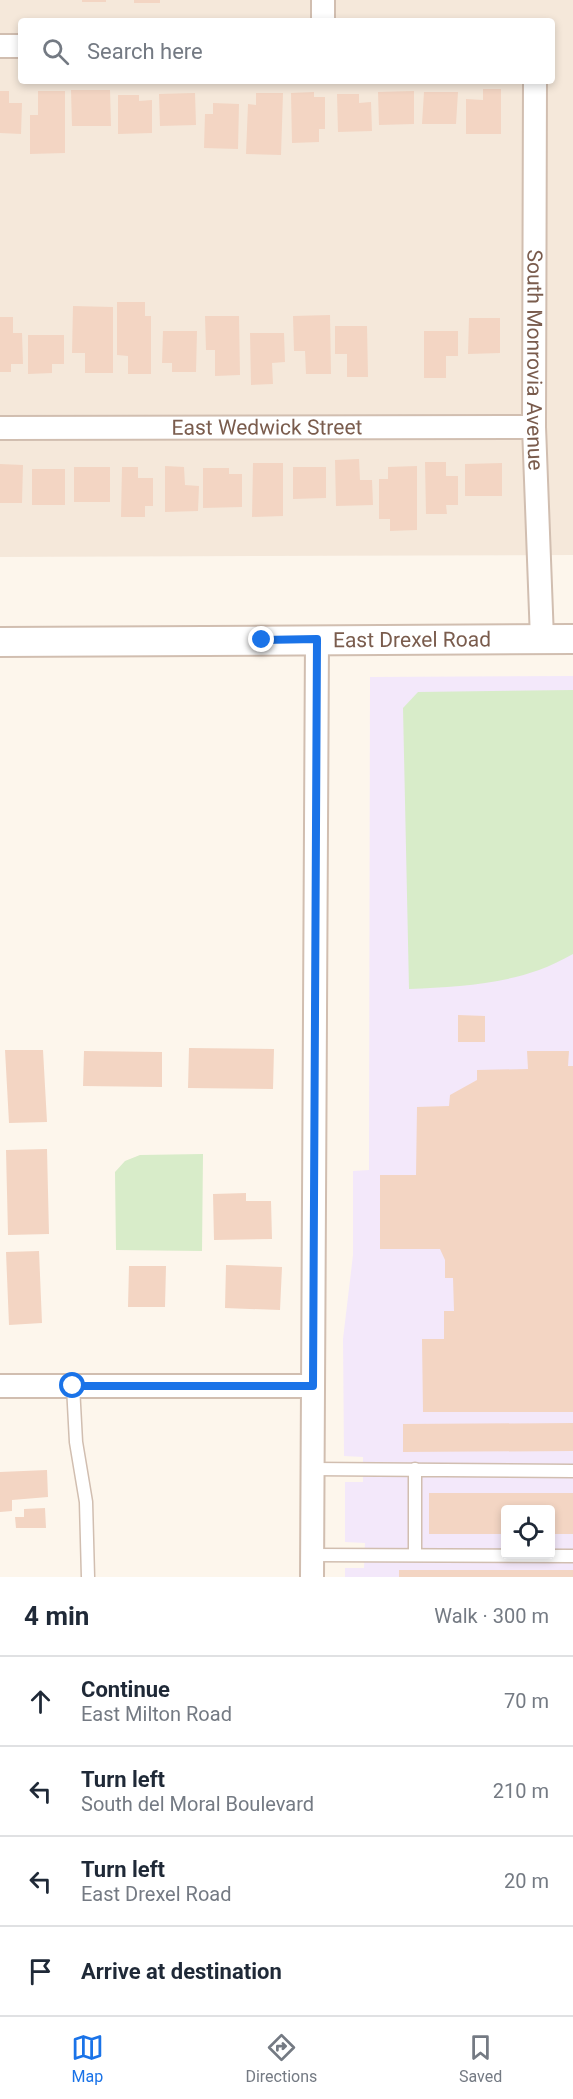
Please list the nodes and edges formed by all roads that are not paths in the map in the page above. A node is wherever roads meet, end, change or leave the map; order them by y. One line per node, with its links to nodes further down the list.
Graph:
1 (323, 0): 2 (street)
2 (323, 18)
3 (0, 46): 4 (street)
4 (18, 46)
5 (535, 84): 6 (street, South Monrovia Avenue)
6 (534, 427): 7 (street, East Wedwick Street); 9 (street, South Monrovia Avenue)
7 (0, 428)
8 (317, 639): 9 (street, East Drexel Road); 11 (street, East Drexel Road); 14 (street)
9 (542, 639): 10 (street, East Drexel Road)
10 (573, 639)
11 (0, 642)
12 (0, 1386): 13 (street)
13 (73, 1386): 14 (street); 21 (lane)
14 (313, 1386): 15 (street)
15 (312, 1469): 16 (lane); 20 (street)
16 (415, 1469): 17 (lane); 18 (lane)
17 (573, 1471)
18 (415, 1555): 19 (lane); 20 (lane)
19 (573, 1556)
20 (312, 1566)
21 (88, 1577)

